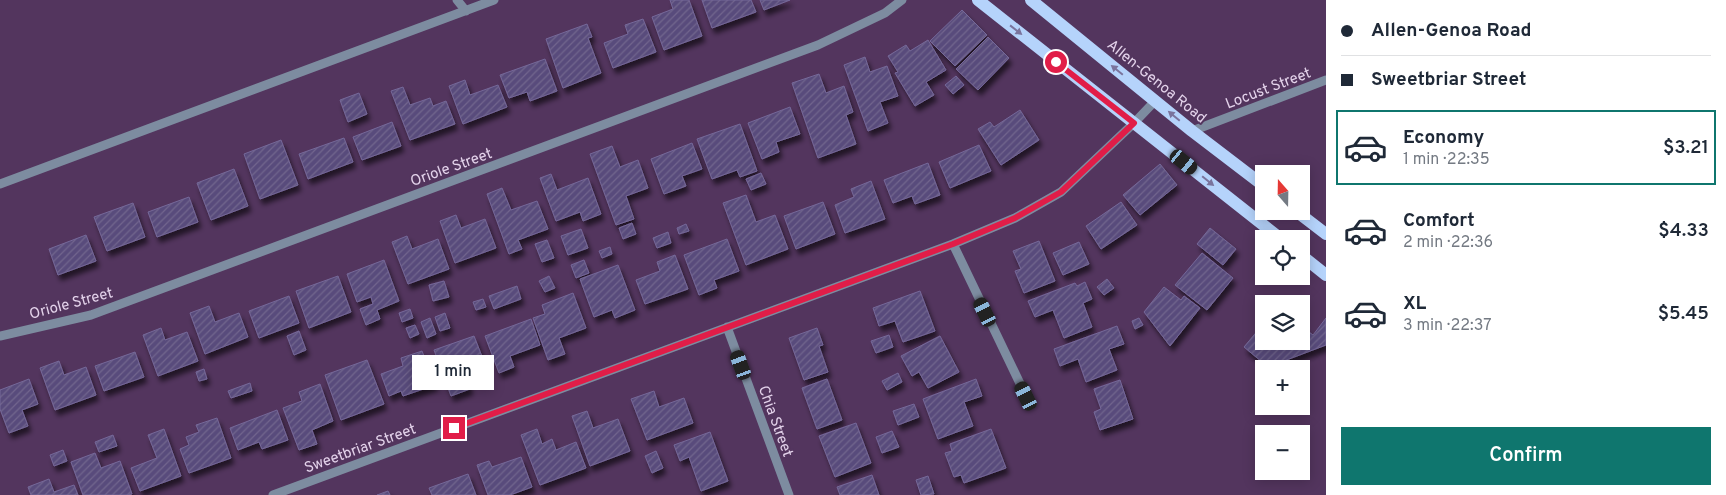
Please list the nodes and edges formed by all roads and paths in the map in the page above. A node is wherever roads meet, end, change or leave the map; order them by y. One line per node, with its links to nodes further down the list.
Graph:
1 (457, 0): 6 (street)
2 (494, 0): 6 (street)
3 (902, 0): 20 (street, Oriole Street)
4 (978, 0): 9 (main road, one-way to 9)
5 (1031, 0): 8 (main road, Allen-Genoa Road, one-way to 5)
6 (466, 11): 12 (street)
7 (1326, 80): 10 (street, Locust Street)
8 (1155, 100): 9 (street, Sweetbriar Street); 10 (main road, Allen-Genoa Road, one-way to 8)
9 (1134, 123): 14 (main road, one-way to 14); 16 (street, Sweetbriar Street)
10 (1192, 131): 11 (main road, Allen-Genoa Road)
11 (1255, 179)
12 (0, 184)
13 (1308, 220): 15 (main road)
14 (1270, 230)
15 (1326, 234)
16 (953, 244): 19 (street, Sweetbriar Street); 21 (street)
17 (1310, 262): 18 (main road)
18 (1326, 275)
19 (727, 328): 22 (street, Sweetbriar Street); 23 (street, Chia Street)
20 (0, 336)
21 (1026, 396)
22 (273, 495)
23 (789, 495)

